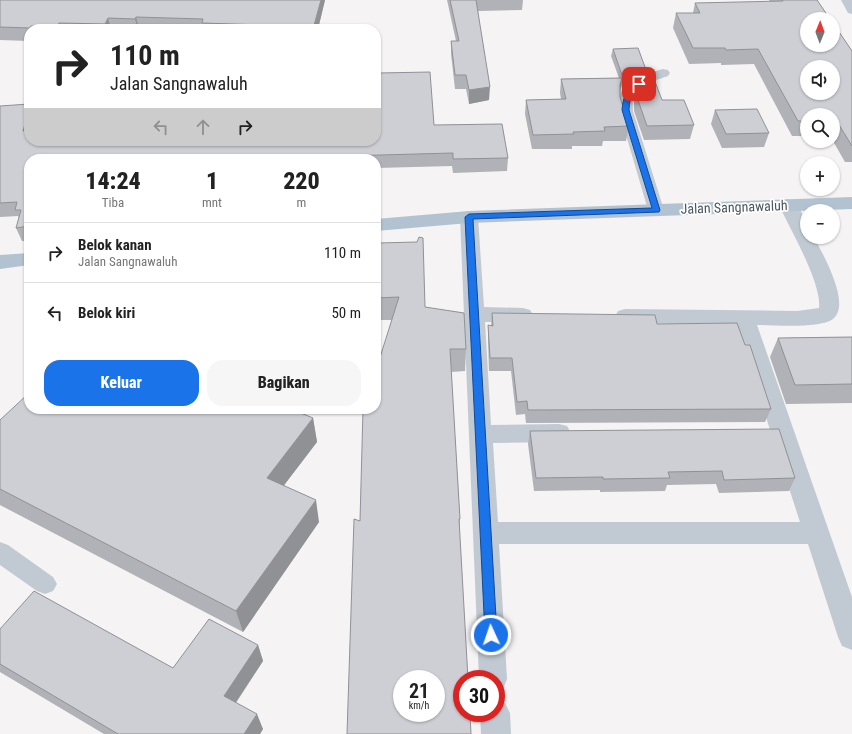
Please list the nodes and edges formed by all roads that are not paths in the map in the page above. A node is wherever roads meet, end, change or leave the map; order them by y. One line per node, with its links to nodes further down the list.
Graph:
1 (847, 0): 2 (lane)
2 (852, 10)
3 (663, 73): 6 (lane)
4 (852, 203): 5 (main road, Jalan Sangnawaluh)
5 (788, 205): 6 (main road, Jalan Sangnawaluh); 14 (street)
6 (656, 210): 7 (main road, Jalan Sangnawaluh)
7 (469, 217): 8 (main road, Jalan Sangnawaluh); 11 (street)
8 (381, 225)
9 (24, 260): 10 (main road)
10 (0, 262)
11 (474, 314): 12 (street); 18 (street)
12 (545, 315)
13 (609, 316): 14 (street)
14 (744, 317): 16 (street)
15 (759, 432): 16 (street)
16 (783, 432): 20 (street)
17 (584, 433): 18 (street)
18 (480, 434): 19 (street)
19 (486, 533): 20 (street); 24 (street)
20 (817, 533): 23 (street)
21 (0, 552): 22 (lane)
22 (45, 584)
23 (852, 637)
24 (493, 670)
25 (495, 722): 26 (street)
26 (496, 734)

